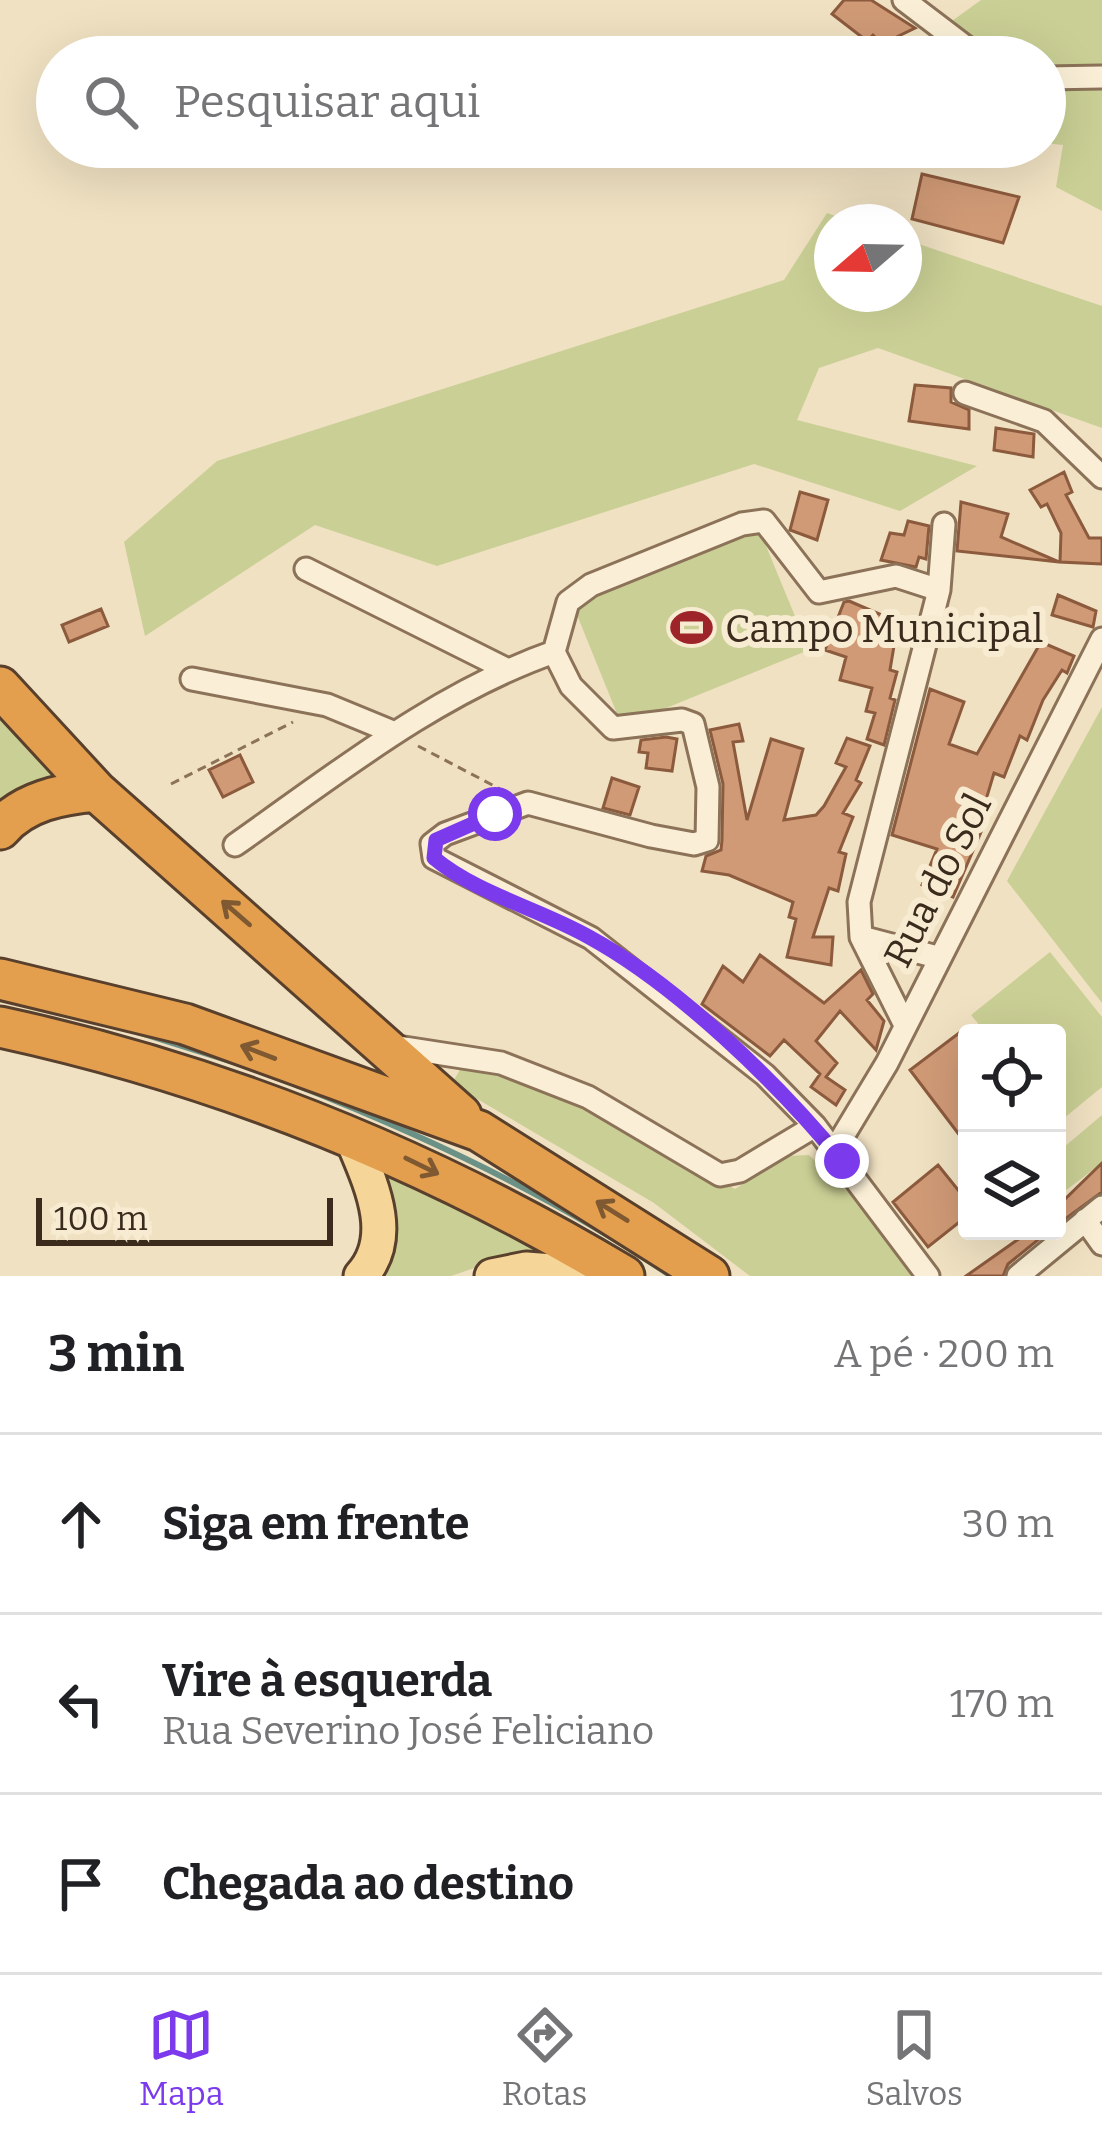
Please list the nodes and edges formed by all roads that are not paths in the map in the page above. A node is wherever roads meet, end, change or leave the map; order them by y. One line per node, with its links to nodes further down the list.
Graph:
1 (904, 0): 2 (street)
2 (951, 36)
3 (1102, 77): 4 (street)
4 (1066, 78)
5 (964, 392): 6 (street)
6 (1102, 477)
7 (944, 524): 9 (street)
8 (306, 568): 12 (street)
9 (938, 590): 11 (street); 19 (street)
10 (1102, 639): 20 (street, Rua do Sol)
11 (554, 652): 12 (street); 25 (street)
12 (506, 669): 15 (street)
13 (192, 679): 15 (street)
14 (0, 688): 16 (highway)
15 (394, 734): 18 (street)
16 (96, 791): 17 (highway); 24 (highway, one-way to 16)
17 (0, 830)
18 (236, 845)
19 (861, 937): 20 (street); 22 (street)
20 (937, 957): 22 (street, Rua do Sol)
21 (0, 979): 26 (highway, one-way to 21)
22 (905, 1025): 28 (street, Rua do Sol)
23 (17, 1031): 27 (highway)
24 (383, 1045): 25 (street); 26 (highway)
25 (815, 1126): 28 (street)
26 (479, 1131): 35 (highway, one-way to 26)
27 (351, 1136): 32 (main road); 34 (highway, one-way to 34)
28 (834, 1151): 36 (street)
29 (1093, 1213): 30 (street); 31 (street)
30 (1102, 1244)
31 (1028, 1273)
32 (361, 1276)
33 (492, 1276): 34 (main road)
34 (620, 1276)
35 (709, 1276)
36 (928, 1276)

